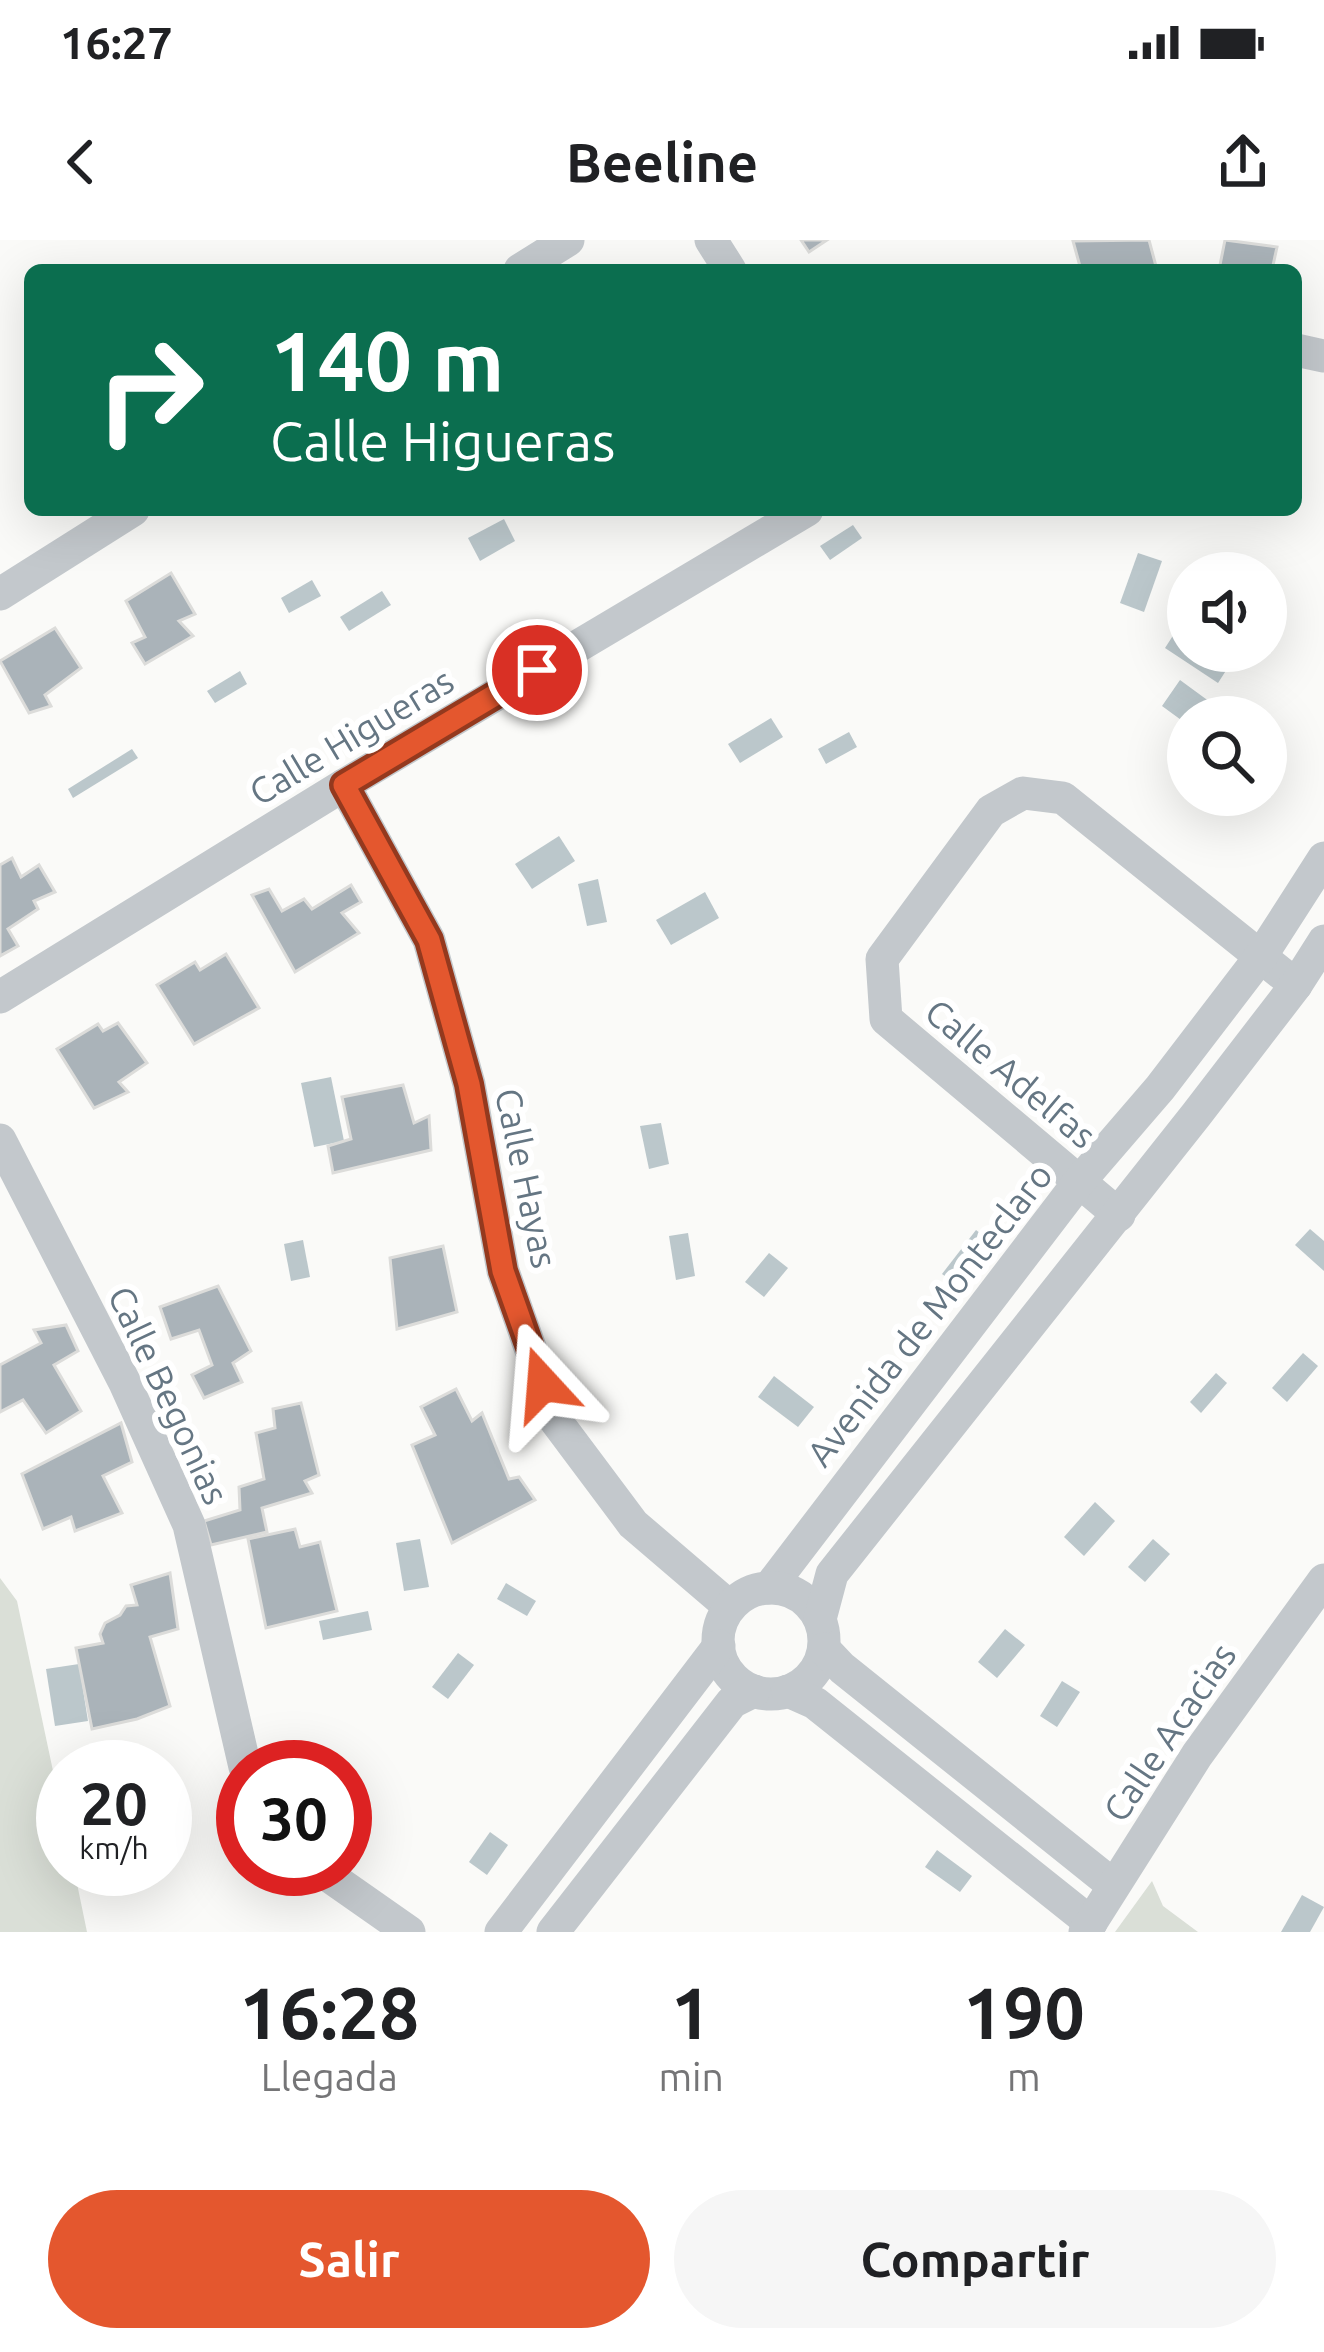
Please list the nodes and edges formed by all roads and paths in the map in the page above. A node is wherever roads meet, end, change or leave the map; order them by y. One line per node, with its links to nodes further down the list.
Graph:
1 (568, 240): 2 (street)
2 (530, 264)
3 (124, 516): 5 (street)
4 (798, 516): 6 (street, Calle Higueras)
5 (0, 594)
6 (344, 785): 11 (street, Calle Higueras); 17 (street, Calle Hayas)
7 (1324, 858): 9 (street, Avenida de Monteclaro)
8 (1324, 941): 10 (street)
9 (1261, 956): 10 (street, Calle Adelfas); 13 (street, Avenida de Monteclaro); 13 (street, Calle Adelfas)
10 (1296, 985): 14 (street)
11 (0, 997)
12 (0, 1140): 21 (street, Calle Begonias)
13 (1079, 1182): 14 (street, Calle Adelfas); 16 (street, Avenida de Monteclaro)
14 (1118, 1215): 18 (street)
15 (1324, 1580): 22 (street, Calle Acacias)
16 (769, 1588): 17 (street); 18 (street)
17 (730, 1607): 19 (street)
18 (822, 1634): 20 (street); 22 (street)
19 (718, 1646): 20 (street); 26 (street)
20 (771, 1691): 24 (street); 27 (street)
21 (238, 1740)
22 (1113, 1885): 24 (street, Calle Acacias)
23 (358, 1896): 25 (street)
24 (1088, 1928)
25 (409, 1932)
26 (500, 1932)
27 (553, 1932)

